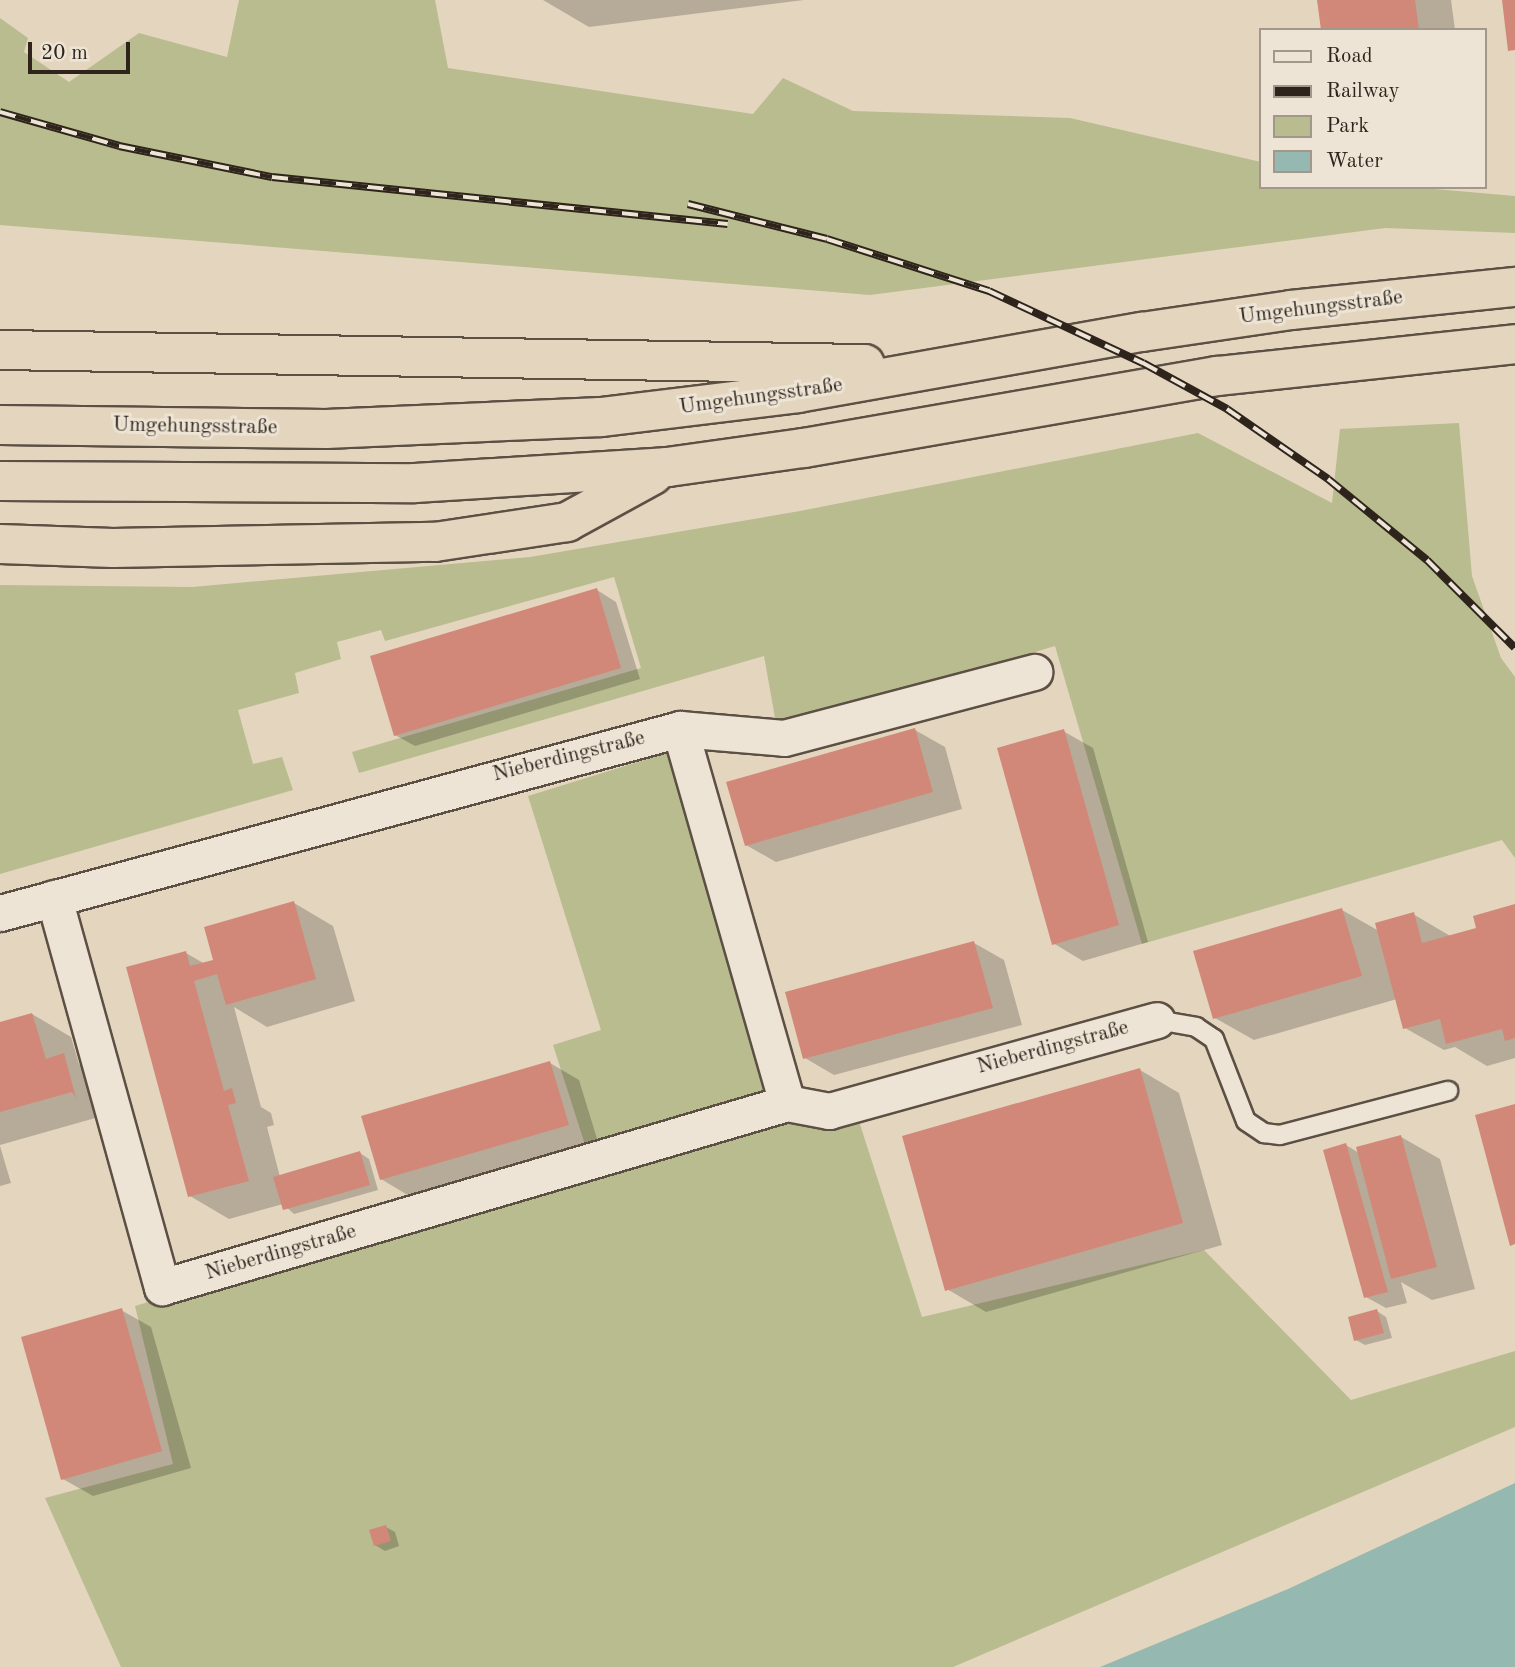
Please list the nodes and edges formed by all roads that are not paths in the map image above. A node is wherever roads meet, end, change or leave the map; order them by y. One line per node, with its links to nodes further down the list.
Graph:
1 (1515, 287): 4 (highway, Umgehungsstraße)
2 (1515, 344): 6 (highway)
3 (0, 350): 4 (highway)
4 (961, 366): 5 (highway, Umgehungsstraße)
5 (0, 425)
6 (668, 467): 7 (highway); 8 (highway)
7 (0, 481)
8 (0, 544)
9 (1034, 672): 10 (street, Nieberdingstraße)
10 (680, 729): 11 (street, Nieberdingstraße); 15 (street)
11 (54, 898): 12 (street, Nieberdingstraße); 15 (street, Nieberdingstraße)
12 (0, 913)
13 (1157, 1020): 14 (lane); 15 (street, Nieberdingstraße)
14 (1448, 1091)
15 (787, 1103)

